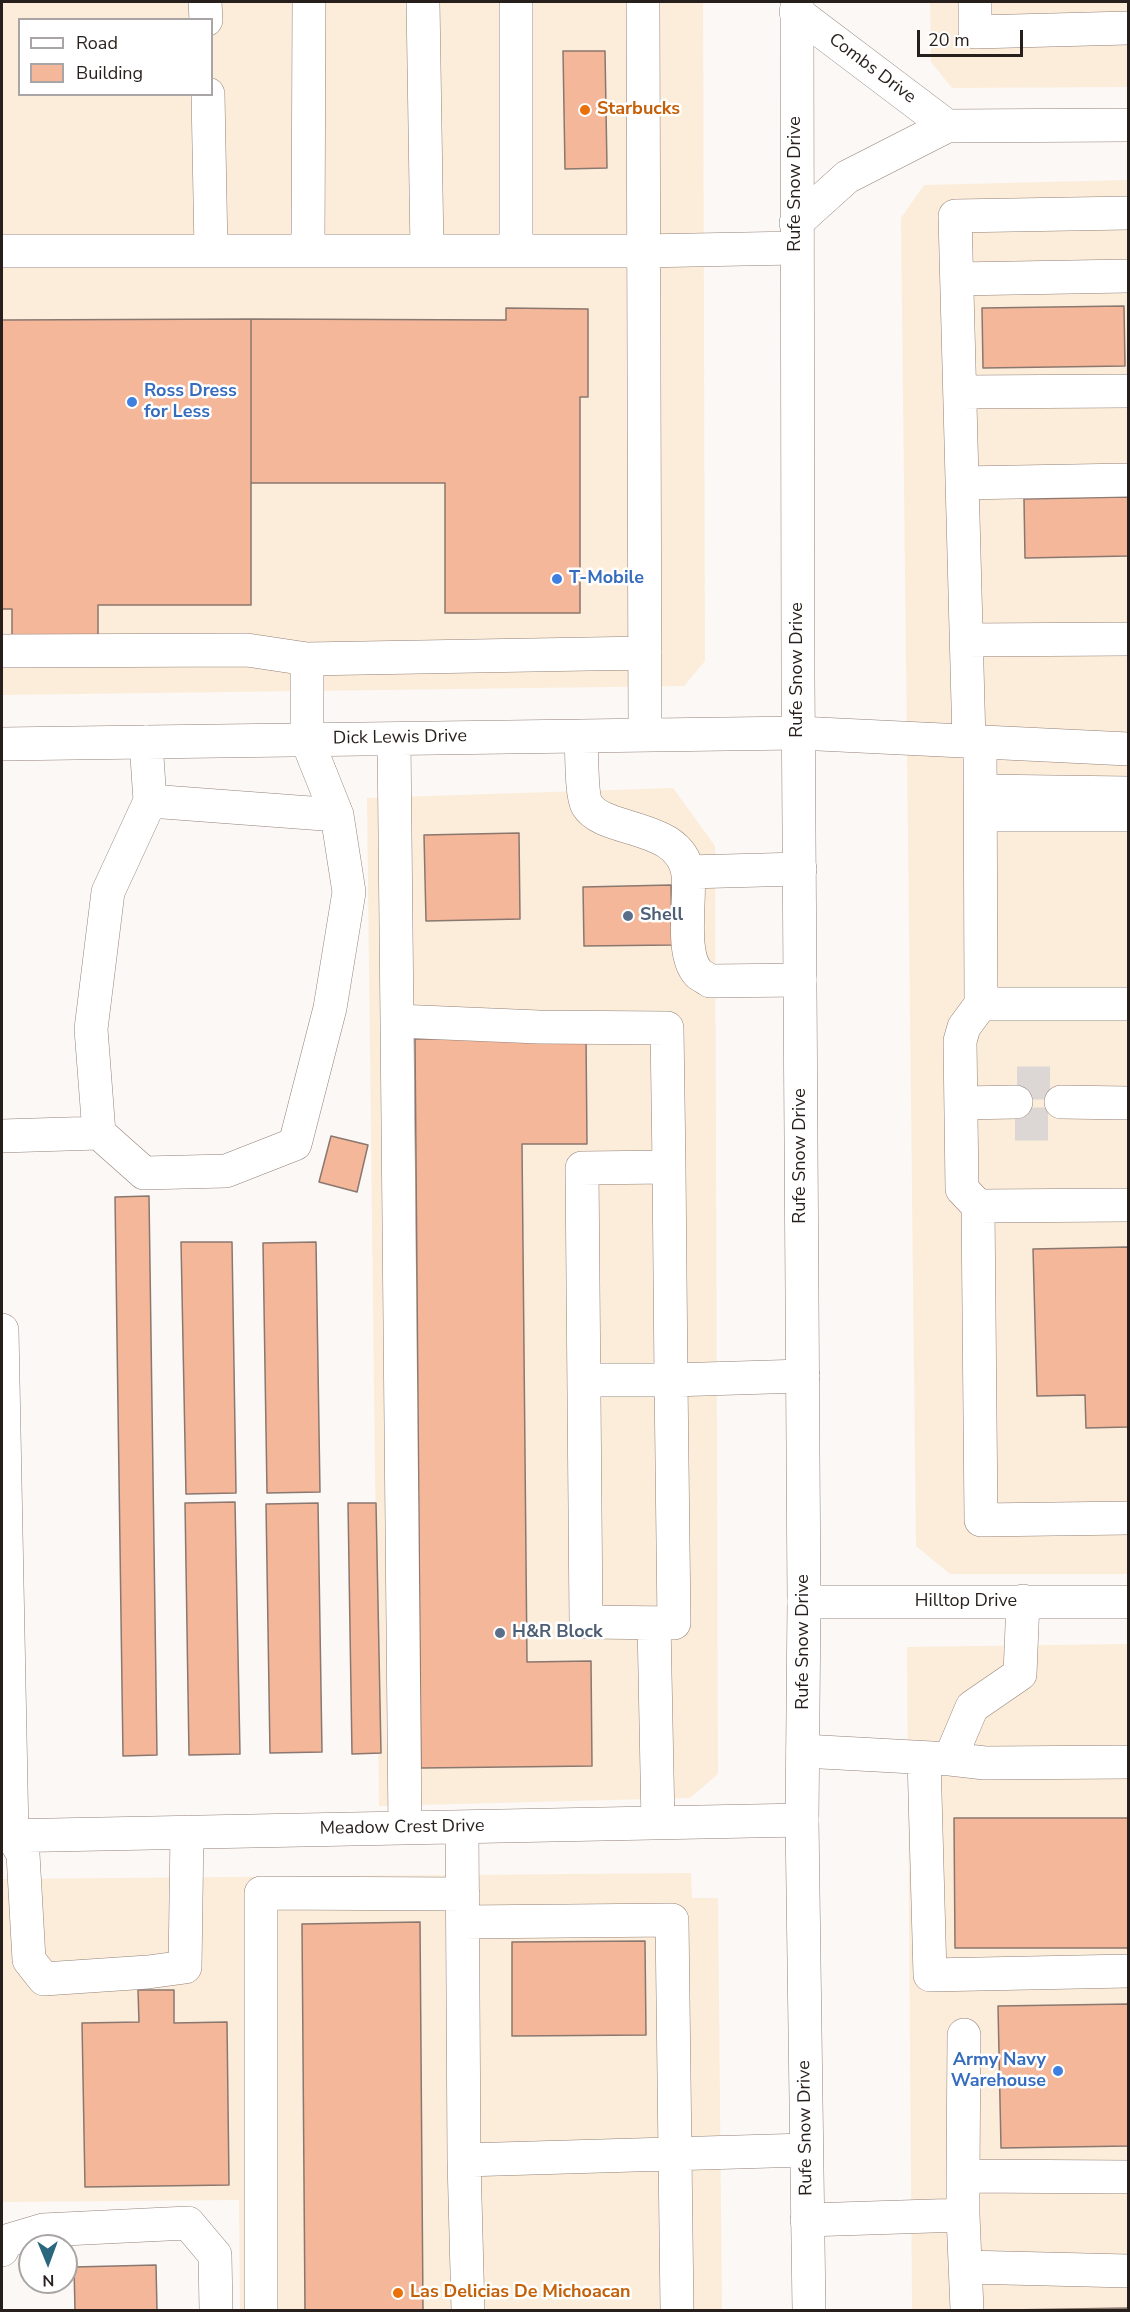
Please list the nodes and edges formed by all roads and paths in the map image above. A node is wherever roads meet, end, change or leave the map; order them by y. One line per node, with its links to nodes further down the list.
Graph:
1 (205, 2): 8 (street)
2 (309, 2): 17 (street)
3 (423, 2): 18 (street)
4 (516, 2): 19 (street)
5 (643, 2): 20 (street)
6 (975, 2): 9 (street)
7 (796, 7): 12 (street, Combs Drive); 14 (street, Rufe Snow Drive)
8 (206, 18)
9 (1128, 28)
10 (208, 96): 16 (street)
11 (1128, 125): 12 (street)
12 (947, 126): 14 (street)
13 (1128, 213): 22 (street)
14 (796, 236): 20 (street); 32 (street, Rufe Snow Drive)
15 (2, 251): 16 (street)
16 (212, 251): 17 (street)
17 (308, 251): 18 (street)
18 (427, 251): 19 (street)
19 (516, 251): 20 (street)
20 (642, 251): 30 (street)
21 (1128, 276): 22 (street)
22 (957, 279): 24 (street)
23 (1128, 391): 24 (street)
24 (960, 392): 26 (street)
25 (1128, 480): 26 (street)
26 (962, 483): 28 (street)
27 (1128, 639): 28 (street)
28 (966, 640): 38 (street)
29 (2, 651): 31 (street)
30 (645, 653): 31 (street); 33 (street)
31 (307, 658): 36 (street)
32 (798, 733): 33 (street, Dick Lewis Drive); 38 (street, Dick Lewis Drive); 46 (street, Rufe Snow Drive)
33 (645, 735): 34 (street, Dick Lewis Drive)
34 (581, 736): 35 (street, Dick Lewis Drive); 47 (street)
35 (394, 739): 36 (street, Dick Lewis Drive); 51 (street)
36 (307, 740): 37 (street, Dick Lewis Drive); 44 (street)
37 (146, 742): 39 (street, Dick Lewis Drive); 42 (street)
38 (975, 742): 40 (street, Dick Lewis Drive); 43 (street)
39 (2, 744)
40 (1128, 749)
41 (1128, 793): 43 (street)
42 (150, 801): 44 (street); 56 (street)
43 (981, 803): 45 (street); 49 (street)
44 (337, 815): 56 (street)
45 (1128, 815)
46 (800, 868): 47 (street); 48 (street, Rufe Snow Drive)
47 (687, 872): 48 (street)
48 (800, 980): 62 (street, Rufe Snow Drive)
49 (981, 1004): 50 (street); 53 (street)
50 (1128, 1004)
51 (396, 1021): 58 (street); 76 (street)
52 (1121, 1102): 55 (street)
53 (970, 1103): 54 (street); 60 (street)
54 (1016, 1103)
55 (1060, 1103)
56 (99, 1133): 57 (street)
57 (2, 1136)
58 (669, 1167): 63 (street); 64 (street)
59 (1128, 1205): 60 (street)
60 (978, 1206): 65 (street)
61 (2, 1330): 78 (street)
62 (803, 1376): 64 (street); 67 (street, Rufe Snow Drive)
63 (584, 1380): 64 (street); 69 (street)
64 (671, 1380): 69 (street)
65 (1128, 1518)
66 (1023, 1601): 67 (street, Hilltop Drive); 68 (street, Hilltop Drive); 71 (street)
67 (804, 1602): 70 (street, Rufe Snow Drive)
68 (1128, 1602)
69 (654, 1623): 74 (street)
70 (803, 1751): 71 (street); 73 (street, Rufe Snow Drive)
71 (937, 1758): 72 (street); 80 (street)
72 (1128, 1762)
73 (802, 1820): 74 (street, Meadow Crest Drive); 82 (street, Rufe Snow Drive)
74 (658, 1823): 75 (street, Meadow Crest Drive)
75 (462, 1827): 76 (street, Meadow Crest Drive); 79 (street)
76 (405, 1828): 77 (street, Meadow Crest Drive)
77 (187, 1832): 78 (street, Meadow Crest Drive); 78 (street)
78 (7, 1836)
79 (463, 1908): 83 (street); 84 (street); 93 (street)
80 (1128, 1971)
81 (964, 2035): 85 (street)
82 (806, 2150): 83 (street); 88 (street, Rufe Snow Drive)
83 (676, 2156): 84 (street); 95 (street)
84 (464, 2160): 94 (street)
85 (963, 2176): 86 (street); 87 (street)
86 (1128, 2177)
87 (963, 2215): 88 (street); 90 (street)
88 (807, 2220): 96 (street, Rufe Snow Drive)
89 (2, 2250): 92 (street)
90 (965, 2268): 91 (street); 97 (street)
91 (1128, 2271)
92 (216, 2310)
93 (261, 2310)
94 (468, 2310)
95 (677, 2310)
96 (808, 2310)
97 (967, 2310)

